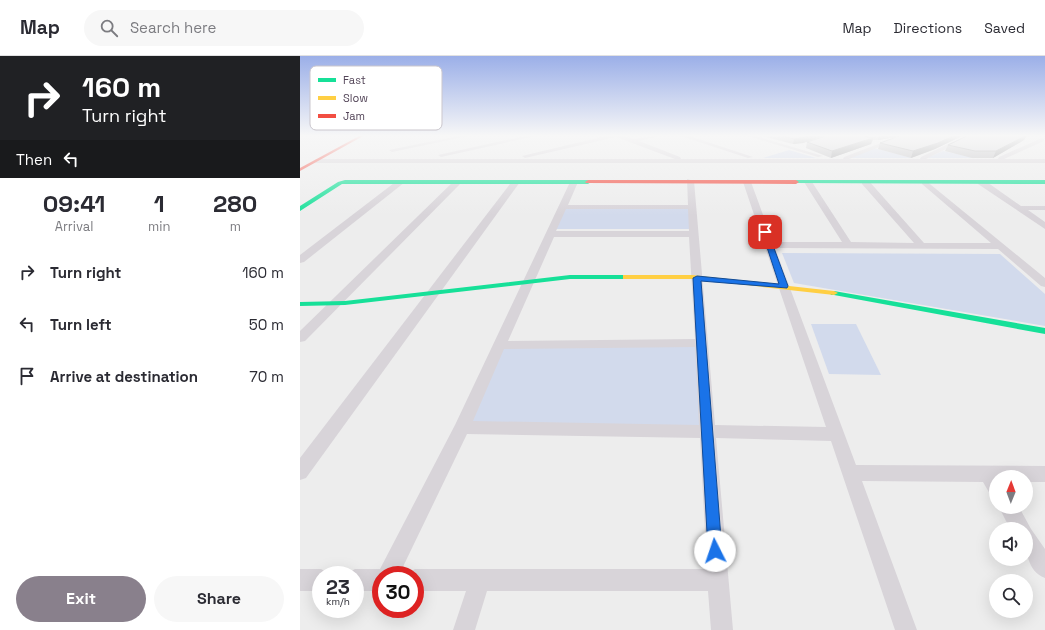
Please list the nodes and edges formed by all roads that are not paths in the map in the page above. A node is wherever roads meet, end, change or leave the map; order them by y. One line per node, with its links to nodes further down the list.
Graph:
1 (316, 162): 2 (street); 3 (street)
2 (329, 162)
3 (300, 170)
4 (690, 181): 8 (street); 9 (street); 16 (street)
5 (401, 182): 6 (street); 19 (street); 27 (street)
6 (458, 182): 7 (street); 33 (street)
7 (516, 182): 8 (street); 32 (street)
8 (574, 182): 15 (street)
9 (747, 182): 10 (street); 23 (street)
10 (808, 182): 11 (street); 24 (street)
11 (865, 182): 12 (street); 25 (street)
12 (925, 182): 13 (street); 26 (street)
13 (981, 182): 14 (street); 17 (street)
14 (1045, 182)
15 (563, 206): 16 (street); 21 (street)
16 (692, 208): 22 (street)
17 (1018, 208): 18 (street); 20 (street)
18 (1045, 208)
19 (300, 209)
20 (1045, 226)
21 (549, 234): 22 (street); 29 (street)
22 (694, 234): 28 (street)
23 (770, 245): 24 (street); 31 (street)
24 (848, 245): 25 (street)
25 (922, 246): 26 (street)
26 (1000, 246): 30 (street)
27 (300, 260)
28 (697, 278): 29 (street); 31 (street); 37 (street)
29 (530, 281): 32 (street); 38 (street)
30 (1045, 284)
31 (784, 286): 35 (street); 41 (street)
32 (434, 292): 33 (street); 42 (street)
33 (336, 303): 34 (street); 36 (street)
34 (300, 304)
35 (1045, 331)
36 (300, 338)
37 (701, 343): 38 (street); 40 (street)
38 (500, 345): 39 (street)
39 (462, 427): 40 (street); 48 (street)
40 (707, 433): 41 (street); 54 (street)
41 (836, 434): 43 (street)
42 (300, 472)
43 (849, 473): 46 (street); 57 (street)
44 (1045, 474): 45 (street)
45 (1033, 476)
46 (989, 481)
47 (1033, 548): 49 (street)
48 (392, 566)
49 (1045, 568)
50 (300, 580): 51 (street)
51 (312, 580)
52 (424, 580): 53 (street)
53 (480, 580): 54 (street); 55 (street)
54 (717, 580): 56 (street)
55 (464, 630)
56 (722, 630)
57 (906, 630)

